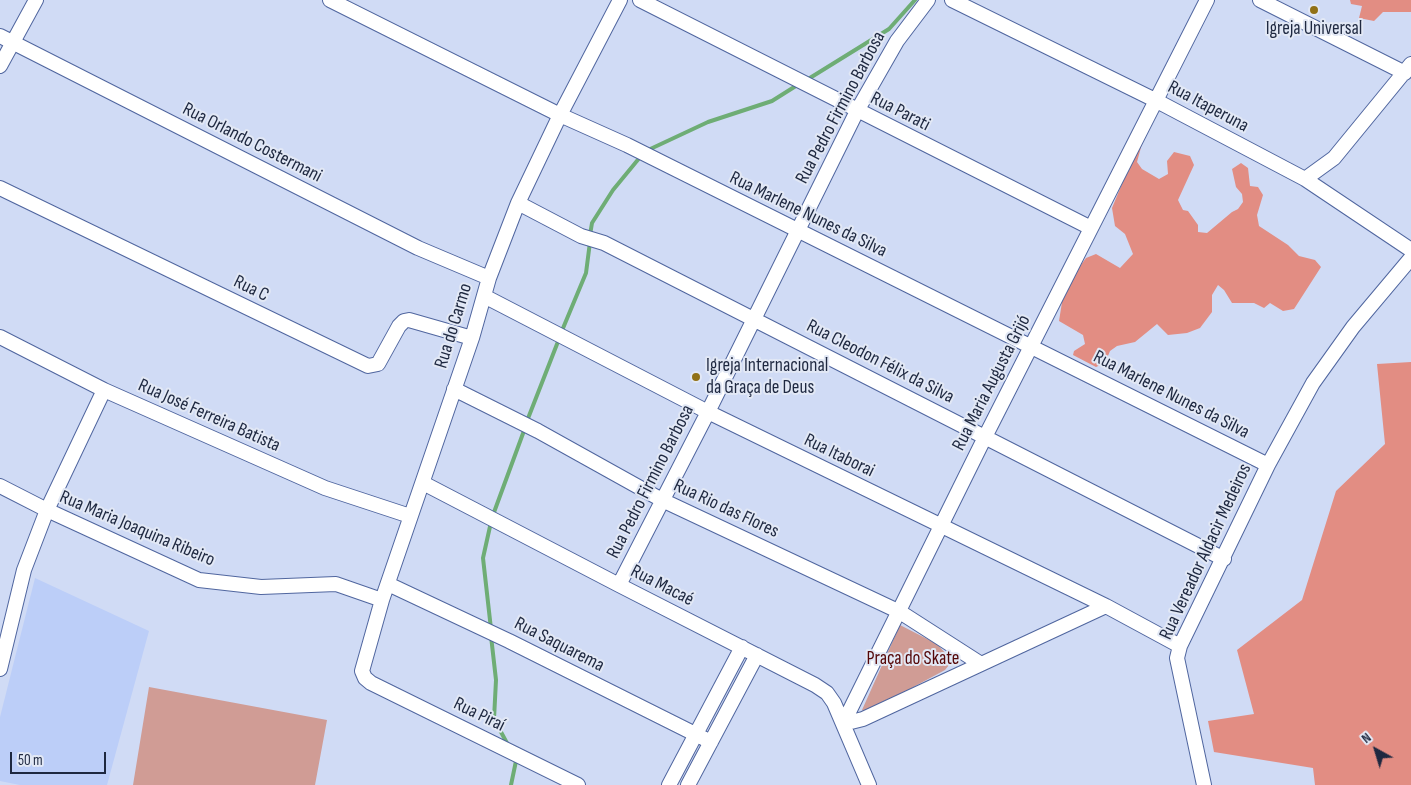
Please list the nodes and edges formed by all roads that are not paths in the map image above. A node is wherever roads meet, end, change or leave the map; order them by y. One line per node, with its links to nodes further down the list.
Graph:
1 (36, 0): 9 (street)
2 (330, 0): 14 (street, Rua Marlene Nunes da Silva)
3 (620, 0): 14 (street, Rua do Carmo)
4 (640, 0): 13 (street, Rua Parati)
5 (928, 0): 13 (street, Rua Pedro Firmino Barbosa)
6 (952, 0): 12 (street, Rua Itaperuna)
7 (1207, 0): 12 (street, Rua Maria Augusta Grijó)
8 (1260, 0): 11 (street)
9 (6, 39): 10 (street); 22 (street, Rua Orlando Costermani)
10 (0, 66)
11 (1408, 68): 15 (street)
12 (1155, 100): 15 (street, Rua Itaperuna); 18 (street, Rua Maria Augusta Grijó)
13 (858, 112): 18 (street, Rua Parati); 19 (street, Rua Pedro Firmino Barbosa)
14 (560, 115): 17 (street, Rua do Carmo); 19 (street, Rua Marlene Nunes da Silva)
15 (1305, 179): 20 (street, Rua Itaperuna)
16 (0, 188): 26 (street, Rua C)
17 (518, 203): 22 (street, Rua do Carmo); 24 (street, Rua Cleodon Félix da Silva)
18 (1091, 228): 27 (street, Rua Maria Augusta Grijó)
19 (797, 231): 24 (street, Rua Pedro Firmino Barbosa); 27 (street, Rua Marlene Nunes da Silva)
20 (1411, 250)
21 (1411, 258): 32 (street, Rua Vereador Aldacir Medeiros)
22 (489, 278): 23 (street, Rua do Carmo)
23 (484, 296): 26 (street, Rua do Carmo); 30 (street, Rua Itaborai)
24 (754, 319): 30 (street, Rua Pedro Firmino Barbosa); 31 (street, Rua Cleodon Félix da Silva)
25 (0, 337): 29 (street, Rua José Ferreira Batista)
26 (472, 338): 28 (street, Rua do Carmo)
27 (1032, 346): 31 (street, Rua Maria Augusta Grijó); 32 (street, Rua Marlene Nunes da Silva)
28 (454, 389): 33 (street, Rua do Carmo); 35 (street, Rua Rio das Flores)
29 (104, 390): 36 (street); 37 (street, Rua José Ferreira Batista)
30 (708, 412): 35 (street, Rua Pedro Firmino Barbosa); 38 (street, Rua Itaborai)
31 (985, 437): 38 (street, Rua Maria Augusta Grijó); 39 (street, Rua Cleodon Félix da Silva)
32 (1268, 465): 39 (street, Rua Vereador Aldacir Medeiros)
33 (423, 483): 37 (street, Rua do Carmo); 41 (street, Rua Macaé)
34 (0, 486): 36 (street, Rua Maria Joaquina Ribeiro)
35 (662, 500): 41 (street, Rua Pedro Firmino Barbosa); 44 (street, Rua Rio das Flores)
36 (47, 510): 42 (street, Rua Maria Joaquina Ribeiro); 49 (street)
37 (410, 516): 40 (street, Rua do Carmo)
38 (942, 527): 43 (street, Rua Itaborai); 44 (street, Rua Maria Augusta Grijó)
39 (1224, 559): 45 (street, Rua Vereador Aldacir Medeiros)
40 (388, 584): 42 (street, Rua do Carmo); 52 (street, Rua Saquarema)
41 (619, 586): 46 (street, Rua Macaé)
42 (382, 600): 50 (street, Rua do Carmo)
43 (1106, 606): 45 (street, Rua Itaborai); 48 (street)
44 (900, 612): 48 (street, Rua Rio das Flores); 51 (street, Rua Maria Augusta Grijó)
45 (1180, 646): 58 (street, Rua Vereador Aldacir Medeiros)
46 (742, 647): 47 (street, Rua Macaé); 52 (street)
47 (757, 655): 51 (street, Rua Macaé); 53 (street)
48 (981, 664): 51 (street)
49 (0, 669)
50 (365, 678): 54 (street, Rua Piraí)
51 (843, 724): 57 (street)
52 (696, 735): 53 (street, Rua Saquarema); 55 (street)
53 (711, 742): 56 (street)
54 (578, 785)
55 (669, 785)
56 (688, 785)
57 (869, 785)
58 (1204, 785)

